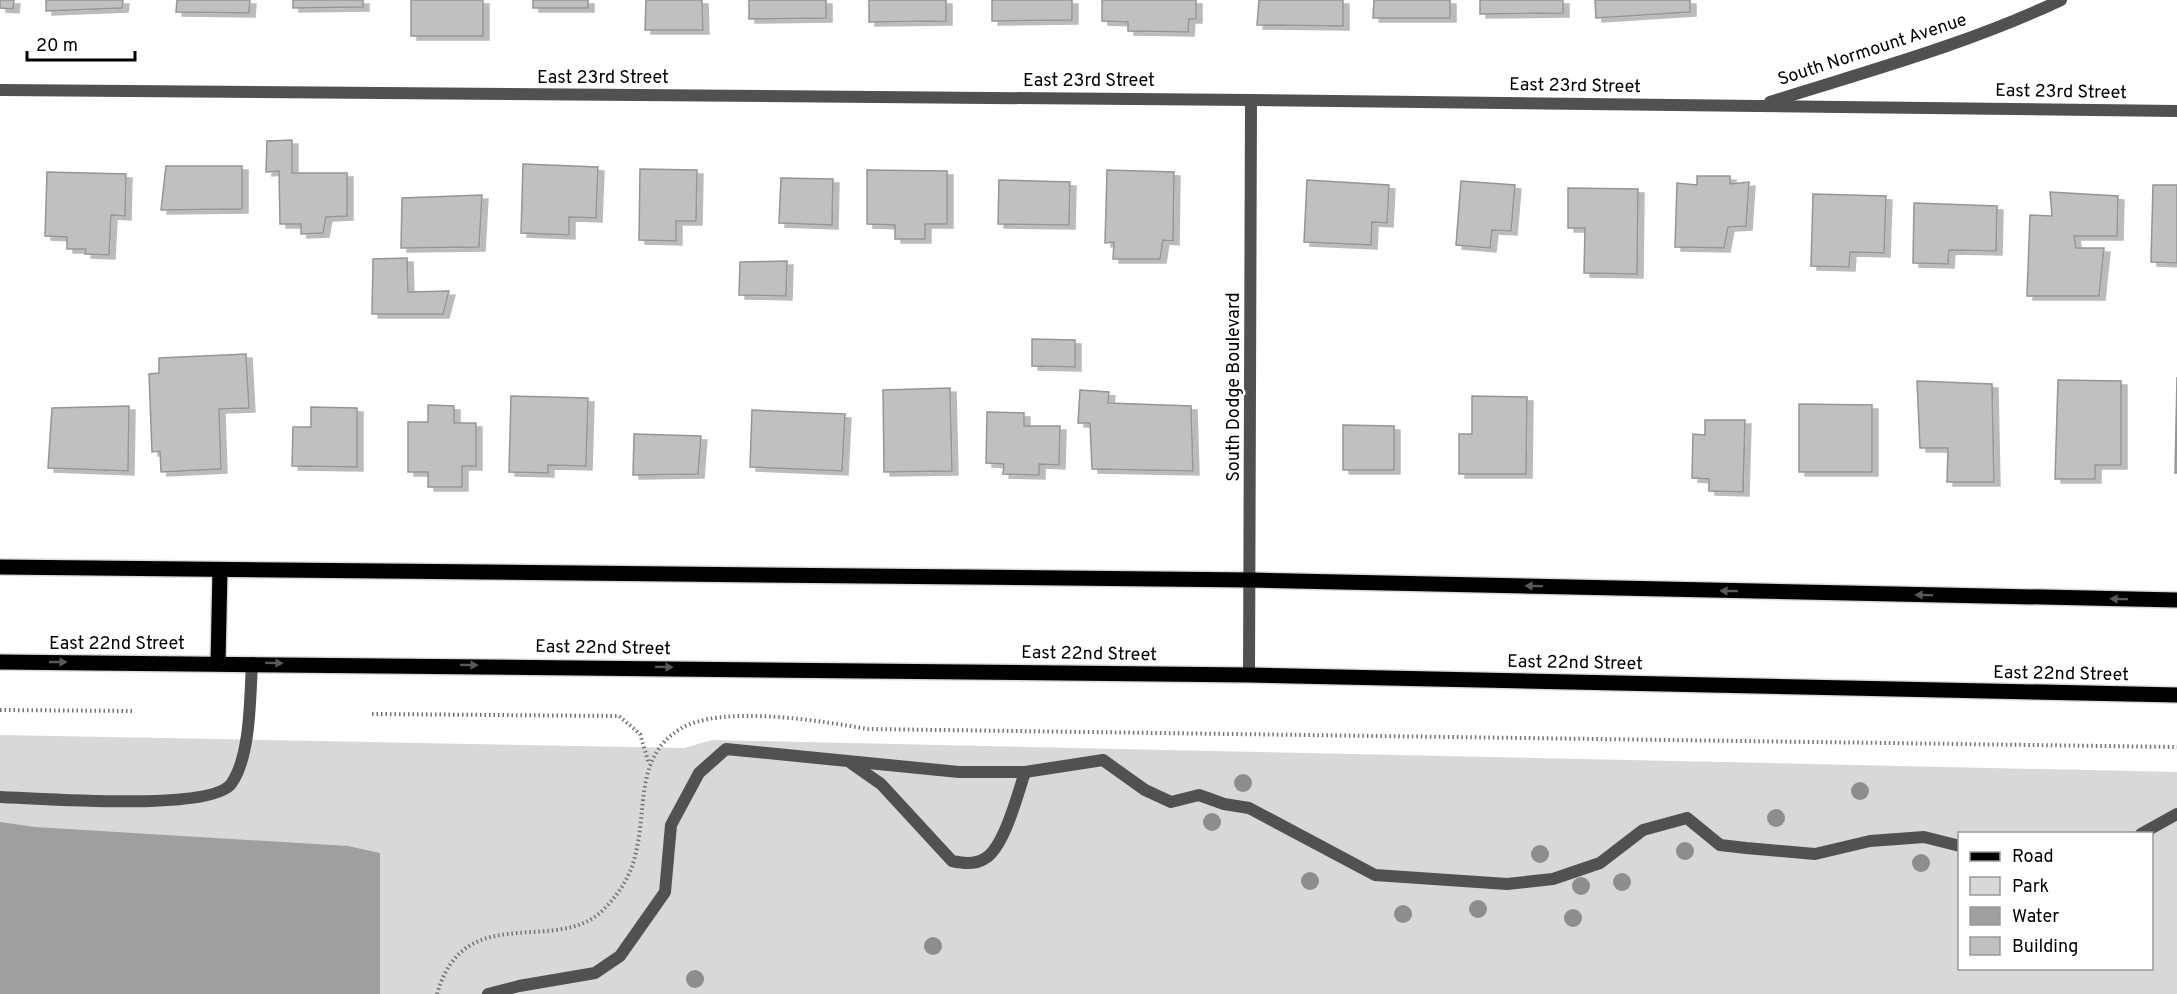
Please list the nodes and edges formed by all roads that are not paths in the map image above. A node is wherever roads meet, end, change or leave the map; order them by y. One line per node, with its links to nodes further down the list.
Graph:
1 (2061, 0): 4 (street, South Normount Avenue)
2 (0, 90): 3 (street, East 23rd Street)
3 (1251, 100): 4 (street, East 23rd Street); 8 (street, South Dodge Boulevard)
4 (1761, 105): 5 (street, East 23rd Street)
5 (2177, 111)
6 (0, 567): 7 (main road)
7 (220, 570): 8 (main road); 11 (main road)
8 (1251, 580): 9 (main road, one-way to 8); 13 (street, South Dodge Boulevard)
9 (2177, 600)
10 (0, 662): 11 (main road, East 22nd Street, one-way to 11)
11 (218, 663): 12 (main road, East 22nd Street)
12 (252, 663): 13 (main road, East 22nd Street, one-way to 13); 17 (street)
13 (1249, 675): 14 (main road, East 22nd Street)
14 (2177, 695)
15 (849, 761): 16 (street); 16 (street); 21 (street)
16 (1025, 772): 20 (street)
17 (0, 797)
18 (2177, 814): 19 (street)
19 (2145, 832)
20 (1958, 846)
21 (488, 994)

